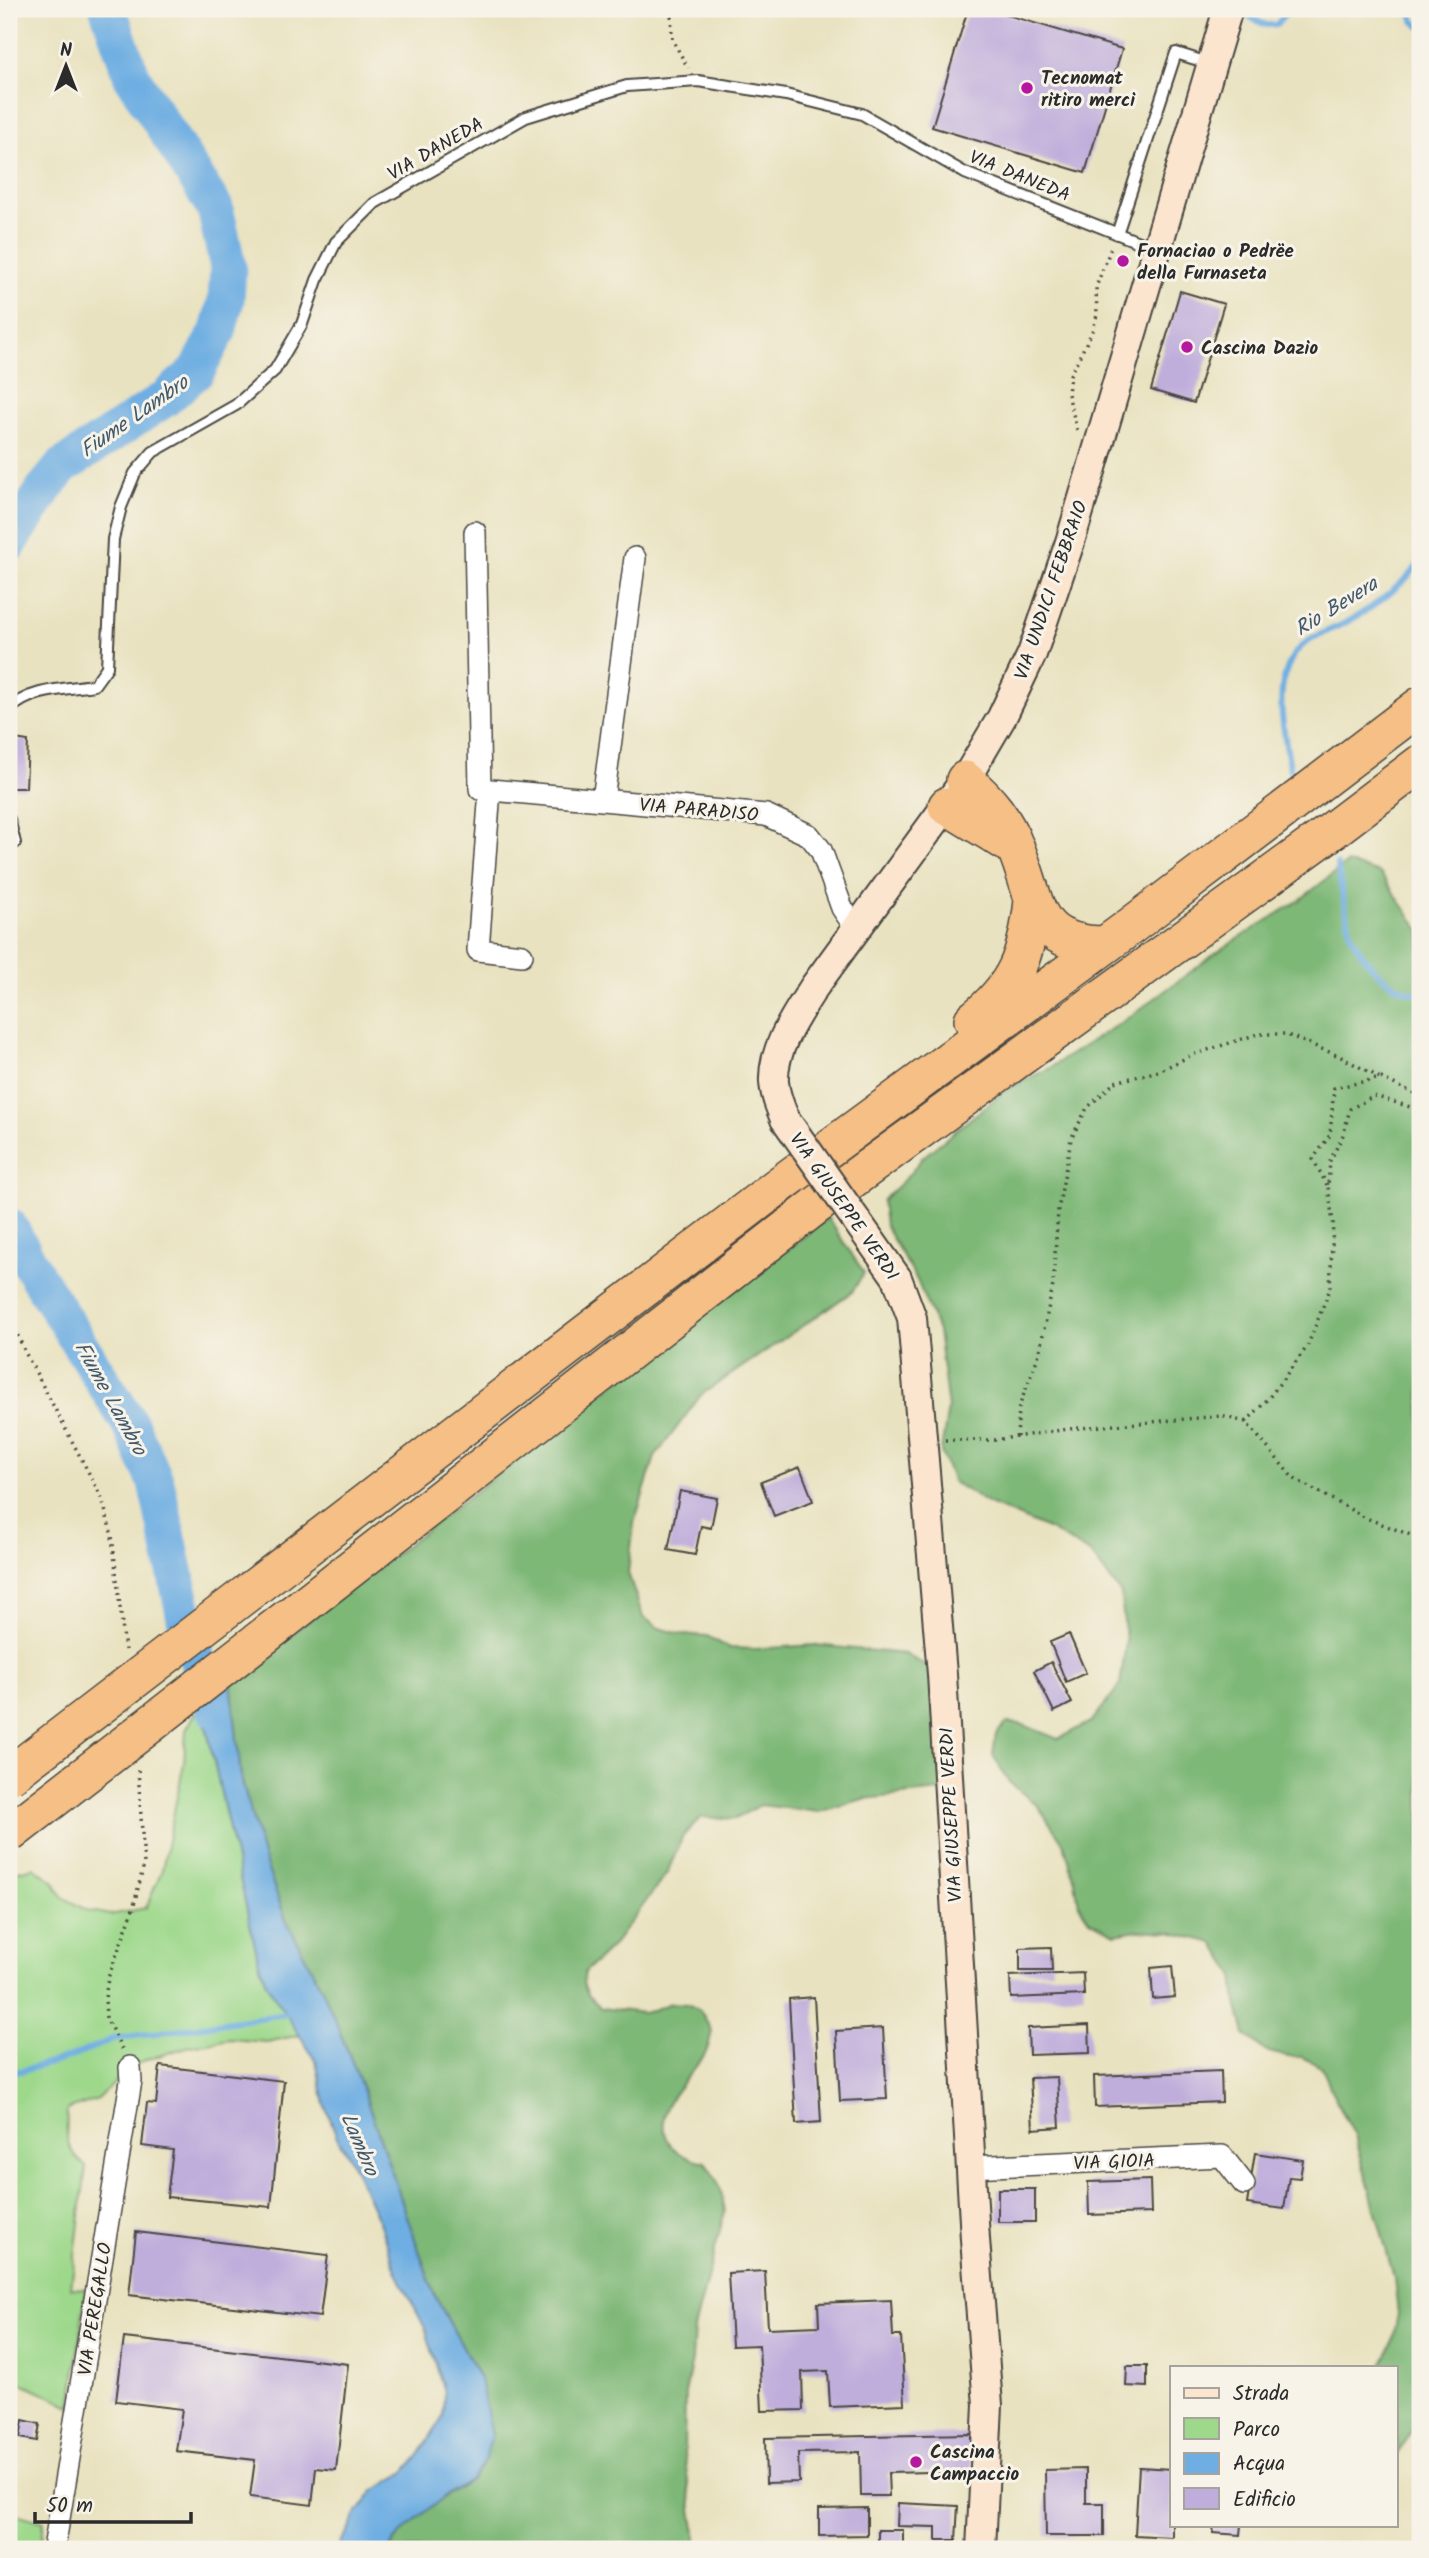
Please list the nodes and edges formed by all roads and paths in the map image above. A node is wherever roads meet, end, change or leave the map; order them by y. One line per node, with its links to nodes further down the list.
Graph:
1 (671, 9): 4 (path)
2 (1228, 9): 3 (street, VIA UNDICI FEBBRAIO)
3 (1212, 64): 5 (lane); 6 (street, VIA UNDICI FEBBRAIO)
4 (698, 81): 5 (lane, VIA DANEDA); 11 (lane, VIA DANEDA)
5 (1117, 234): 6 (lane, VIA DANEDA); 7 (path)
6 (1156, 249): 14 (street, VIA UNDICI FEBBRAIO)
7 (1080, 437)
8 (475, 532): 13 (street)
9 (635, 558): 15 (street)
10 (1420, 706): 20 (highway)
11 (9, 709)
12 (1420, 764): 36 (highway, bridge)
13 (490, 790): 15 (street, VIA PARADISO); 21 (street)
14 (956, 793): 18 (highway); 19 (street, VIA UNDICI FEBBRAIO)
15 (603, 800): 19 (street, VIA PARADISO)
16 (9, 819): 17 (lane)
17 (15, 843)
18 (1033, 901): 20 (highway); 26 (highway)
19 (856, 930): 25 (street, VIA UNDICI FEBBRAIO)
20 (1105, 945): 26 (highway)
21 (522, 955)
22 (1382, 1079): 23 (path); 27 (path); 30 (path)
23 (1420, 1097)
24 (1420, 1110): 27 (path)
25 (785, 1119): 31 (street, VIA GIUSEPPE VERDI, bridge)
26 (778, 1186): 35 (highway, bridge)
27 (1328, 1186): 29 (path)
28 (9, 1316): 33 (path)
29 (1246, 1422): 30 (path); 32 (path)
30 (1017, 1437): 31 (path)
31 (923, 1441): 38 (street, VIA GIUSEPPE VERDI)
32 (1420, 1541)
33 (125, 1647)
34 (137, 1764): 37 (path)
35 (9, 1776)
36 (9, 1834)
37 (127, 2061): 40 (street, VIA PEREGALLO)
38 (971, 2166): 39 (street, VIA GIOIA); 41 (street, VIA GIUSEPPE VERDI)
39 (1244, 2183)
40 (54, 2549)
41 (981, 2549)

